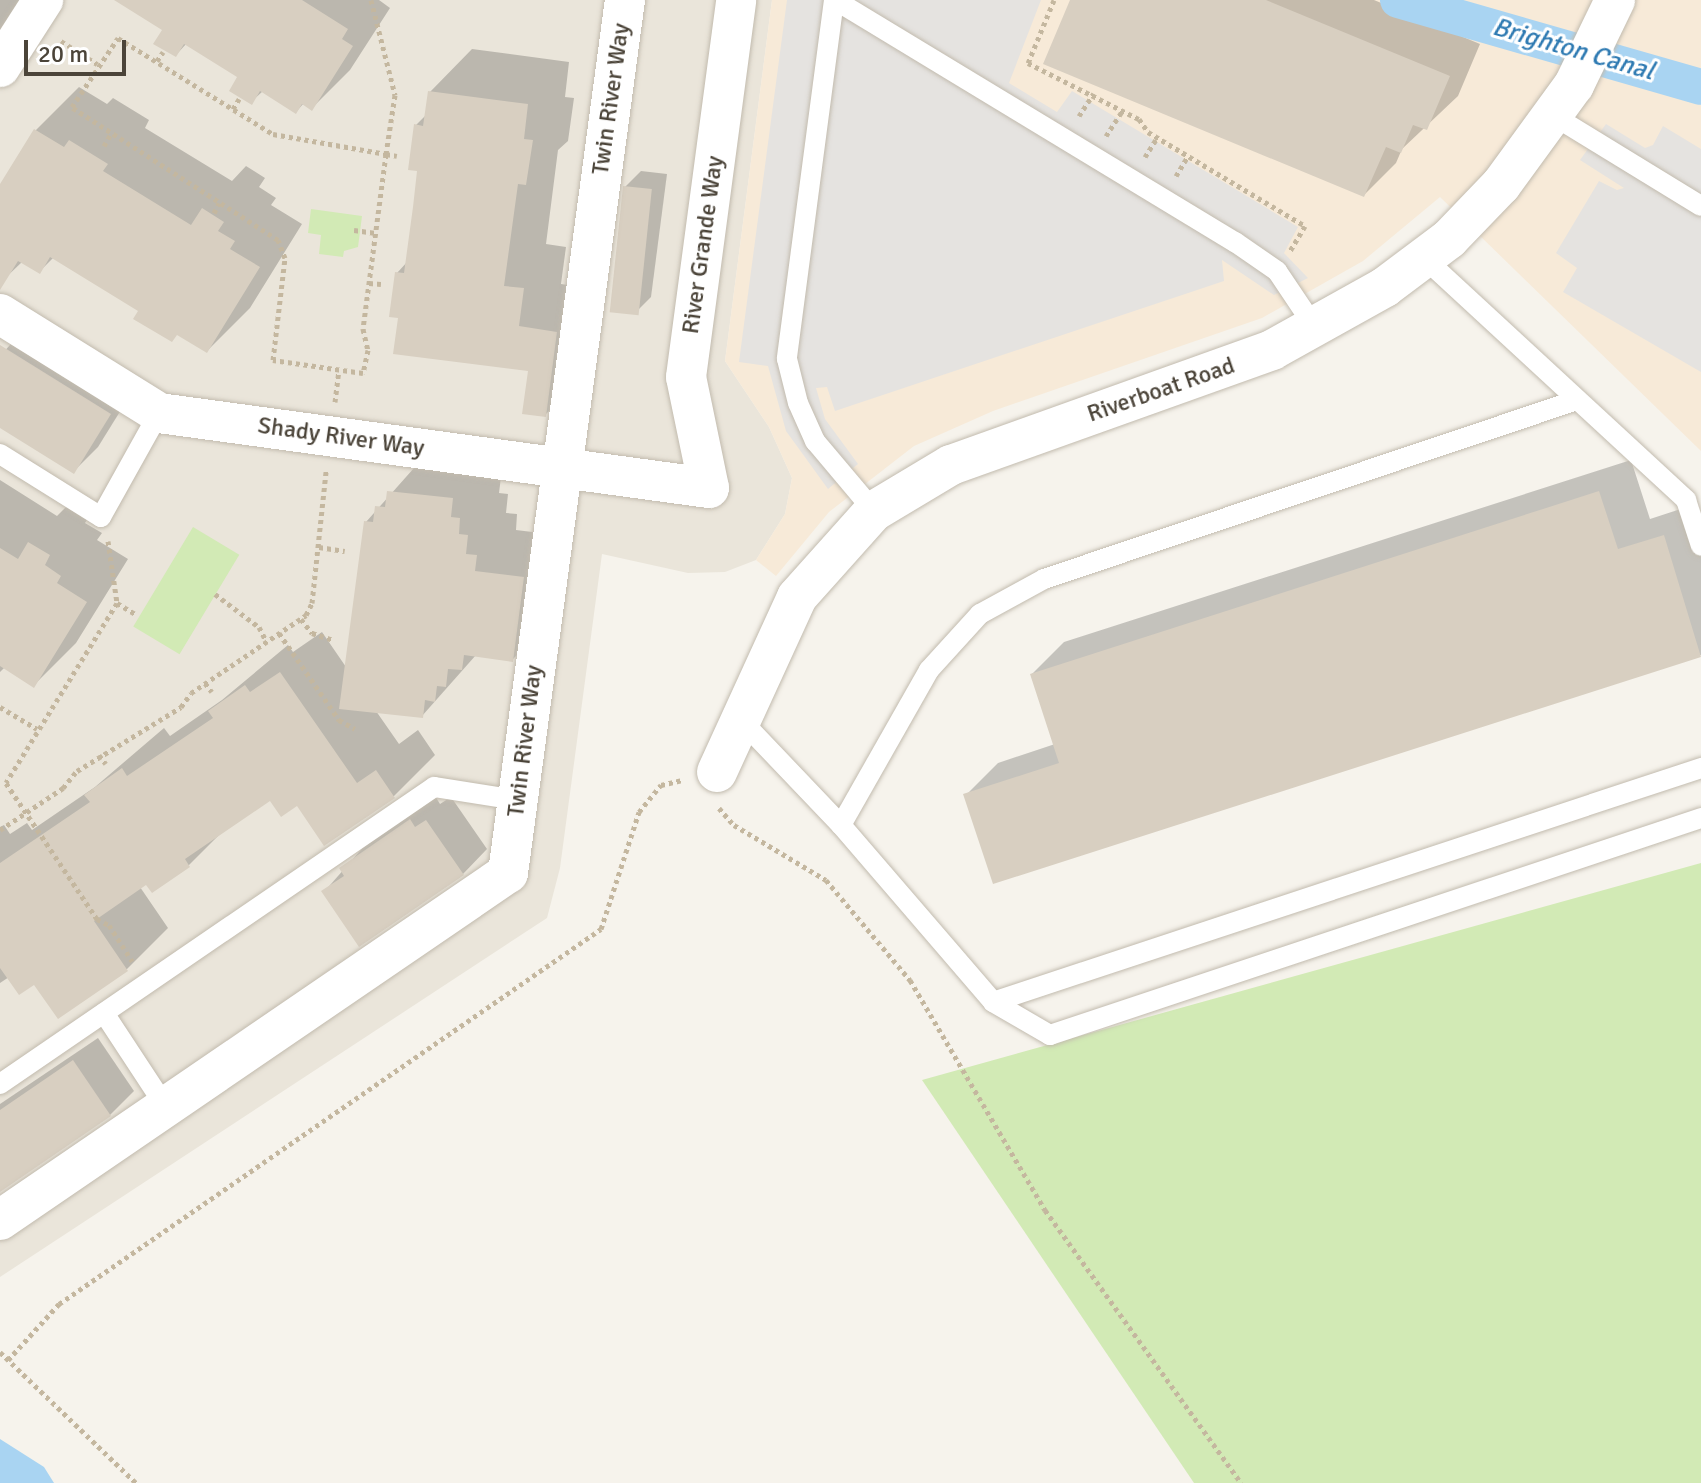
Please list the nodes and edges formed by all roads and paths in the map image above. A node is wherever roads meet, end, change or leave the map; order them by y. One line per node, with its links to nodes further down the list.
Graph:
1 (43, 0): 10 (street)
2 (371, 0): 16 (path)
3 (625, 0): 34 (street, Twin River Way)
4 (736, 0): 35 (street, River Grande Way)
5 (835, 0): 28 (lane); 36 (lane)
6 (1054, 0): 24 (path)
7 (1609, 15): 12 (street, Riverboat Road)
8 (163, 52): 9 (path)
9 (157, 61): 13 (path); 14 (path)
10 (0, 67)
11 (239, 99): 13 (path)
12 (1564, 101): 19 (lane); 23 (street, Riverboat Road)
13 (233, 109): 16 (path)
14 (110, 135): 15 (path); 18 (path)
15 (104, 146)
16 (386, 154): 17 (path); 22 (path)
17 (397, 156)
18 (219, 203): 20 (path); 29 (path)
19 (1701, 206)
20 (214, 213)
21 (354, 230): 22 (path)
22 (376, 233): 25 (path)
23 (1424, 258): 28 (street, Riverboat Road); 30 (lane)
24 (1297, 260)
25 (369, 283): 26 (path); 29 (path)
26 (381, 284)
27 (0, 314): 31 (street, Shady River Way)
28 (1316, 329): 36 (street, Riverboat Road)
29 (339, 371): 32 (path)
30 (1577, 400): 38 (lane); 61 (lane)
31 (159, 413): 32 (street, Shady River Way); 37 (lane)
32 (329, 435): 34 (street, Shady River Way); 39 (path)
33 (0, 454): 37 (lane)
34 (559, 466): 35 (street, Shady River Way); 58 (street, Twin River Way)
35 (709, 488)
36 (874, 511): 51 (street, Riverboat Road)
37 (101, 517): 42 (path)
38 (1701, 546)
39 (319, 547): 40 (path); 44 (path)
40 (345, 551)
41 (215, 594): 47 (path)
42 (117, 603): 43 (path); 53 (path)
43 (137, 615)
44 (301, 619): 45 (path); 46 (path)
45 (279, 633): 47 (path); 52 (path)
46 (333, 640)
47 (266, 641): 48 (path)
48 (205, 683): 49 (path); 54 (path)
49 (212, 692)
50 (0, 707): 53 (path)
51 (739, 718): 57 (street, Riverboat Road); 61 (lane)
52 (355, 729)
53 (37, 730): 59 (path)
54 (99, 755): 55 (path); 59 (path)
55 (106, 764)
56 (1701, 768): 64 (lane)
57 (717, 772): 70 (path); 72 (path)
58 (517, 800): 63 (lane); 67 (street, Twin River Way)
59 (25, 813): 62 (path); 63 (path)
60 (1701, 818): 64 (lane)
61 (841, 825): 64 (lane)
62 (0, 830)
63 (147, 983): 65 (lane)
64 (993, 1002)
65 (104, 1013): 66 (lane); 67 (lane)
66 (0, 1084)
67 (165, 1106): 68 (street, Twin River Way)
68 (0, 1220)
69 (0, 1352): 70 (path)
70 (8, 1360): 71 (path)
71 (136, 1483)
72 (1241, 1483)

